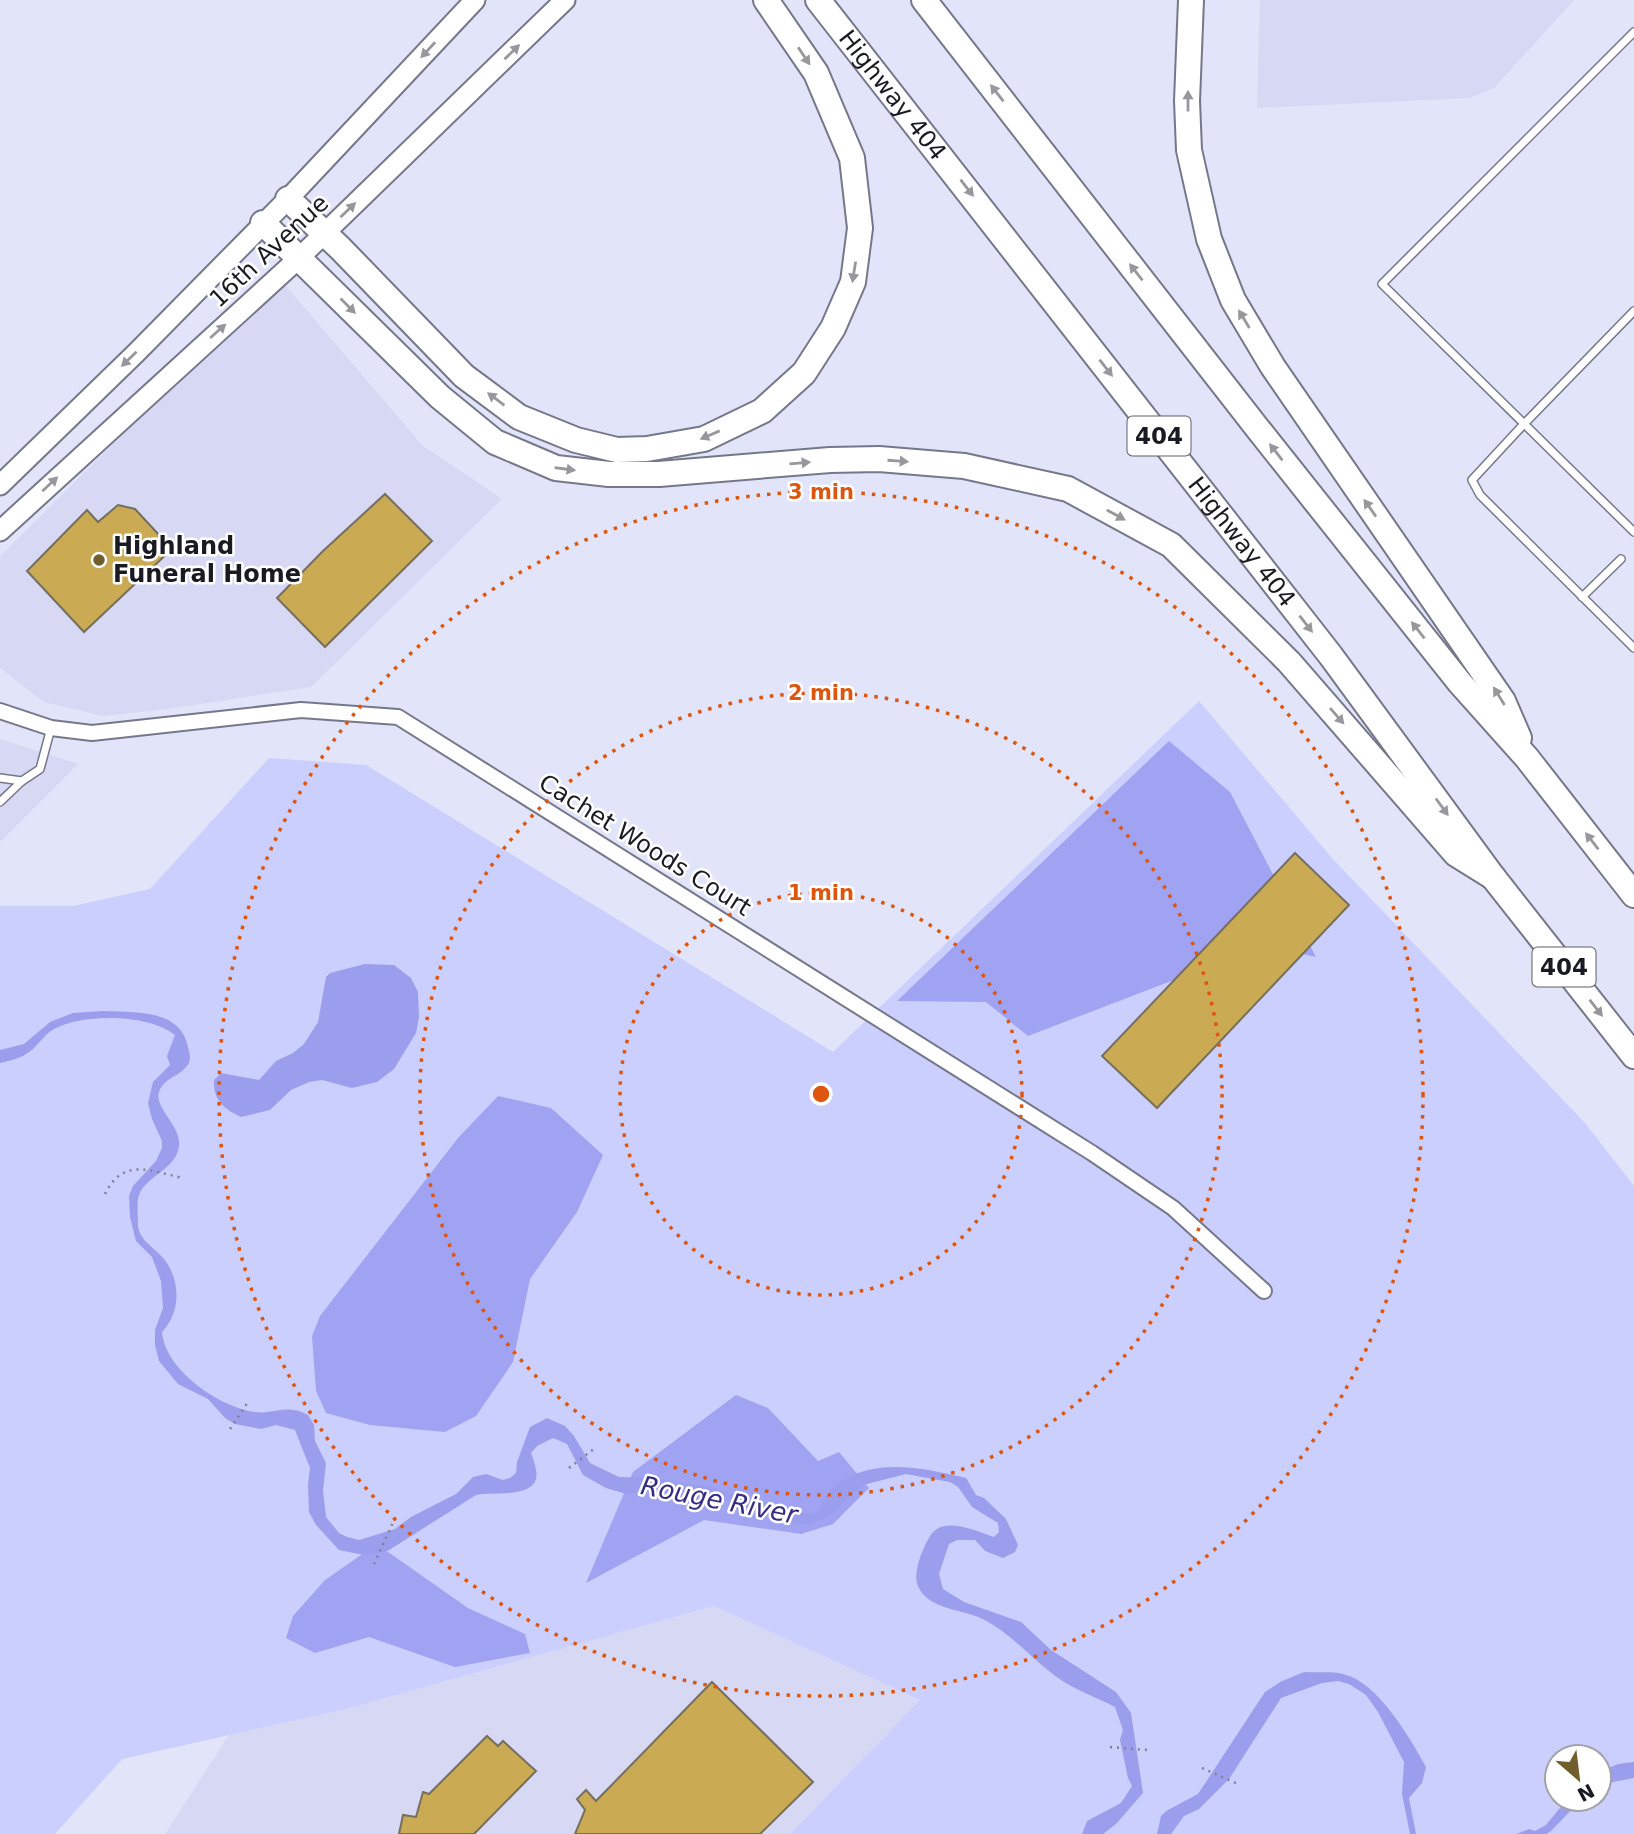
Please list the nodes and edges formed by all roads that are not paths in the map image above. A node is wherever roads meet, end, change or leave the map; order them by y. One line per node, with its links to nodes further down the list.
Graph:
1 (475, 0): 8 (main road, 16th Avenue, one-way to 8)
2 (565, 0): 10 (main road, 16th Avenue, one-way to 2)
3 (766, 0): 10 (highway, one-way to 10)
4 (818, 0): 26 (highway, Highway 404 / 404, one-way to 26)
5 (924, 0): 22 (highway, one-way to 5)
6 (1191, 0): 22 (highway, one-way to 6)
7 (1634, 32): 13 (lane)
8 (288, 199): 9 (main road, 16th Avenue); 10 (highway)
9 (263, 223): 11 (highway); 14 (main road, 16th Avenue, one-way to 14)
10 (324, 234): 11 (main road, 16th Avenue)
11 (299, 258): 15 (main road, 16th Avenue, one-way to 11); 26 (highway, one-way to 26)
12 (1634, 311): 13 (lane)
13 (1524, 424): 16 (lane); 18 (lane)
14 (0, 485)
15 (0, 530)
16 (1634, 532)
17 (1621, 559): 18 (lane)
18 (1582, 597): 19 (lane)
19 (1634, 648)
20 (0, 710): 21 (street, Cachet Woods Court)
21 (51, 728): 24 (lane); 29 (street, Cachet Woods Court)
22 (1527, 758): 27 (highway, one-way to 22)
23 (0, 778): 24 (lane)
24 (22, 781): 25 (lane)
25 (0, 802)
26 (1493, 877): 28 (highway, Highway 404 / 404, one-way to 28)
27 (1634, 895)
28 (1634, 1056)
29 (1264, 1291)

